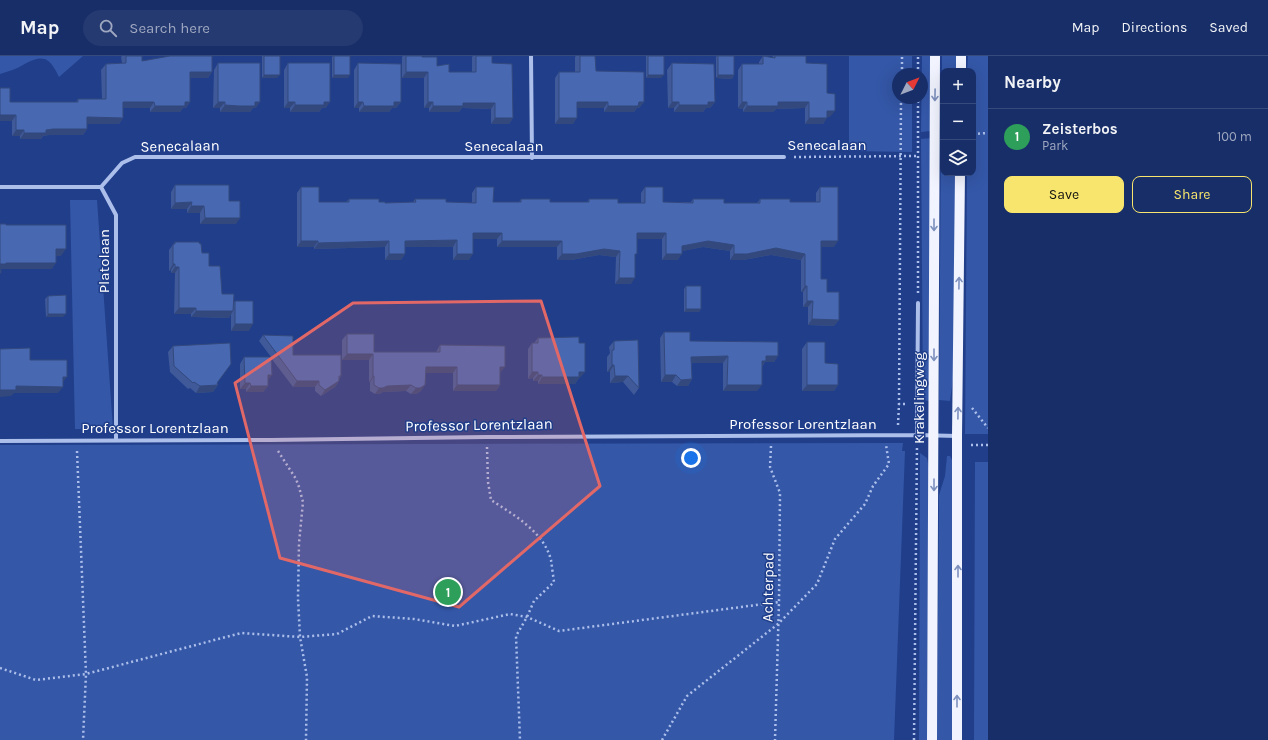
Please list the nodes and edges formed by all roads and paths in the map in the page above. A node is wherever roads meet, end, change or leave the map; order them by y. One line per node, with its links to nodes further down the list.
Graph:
1 (531, 56): 16 (street)
2 (902, 56): 6 (path)
3 (918, 56): 7 (path)
4 (935, 56): 26 (main road, Krakelingweg, one-way to 26)
5 (961, 56): 8 (main road)
6 (902, 68)
7 (918, 68)
8 (961, 68)
9 (901, 104): 13 (path)
10 (918, 104): 14 (path)
11 (988, 133): 12 (path)
12 (976, 134)
13 (901, 156): 14 (path, Senecalaan); 15 (path, Senecalaan); 21 (path)
14 (918, 156): 20 (path)
15 (784, 157): 16 (street, Senecalaan)
16 (532, 158): 18 (street, Senecalaan)
17 (960, 176): 28 (main road, one-way to 17)
18 (101, 187): 19 (street); 31 (street, Platolaan)
19 (0, 188)
20 (918, 303): 22 (street, Krakelingweg)
21 (899, 404): 22 (path); 24 (path)
22 (917, 404): 25 (street, Krakelingweg)
23 (884, 435): 24 (street, Professor Lorentzlaan); 27 (street, Professor Lorentzlaan); 36 (path)
24 (897, 435): 25 (street, Professor Lorentzlaan)
25 (917, 435): 26 (street, Professor Lorentzlaan); 45 (path, Krakelingweg)
26 (934, 435): 28 (street, Professor Lorentzlaan); 46 (main road, Krakelingweg, one-way to 46)
27 (771, 436): 29 (street, Professor Lorentzlaan); 34 (path, Achterpad)
28 (957, 436): 47 (main road, one-way to 28)
29 (486, 437): 32 (street, Professor Lorentzlaan); 35 (path)
30 (76, 440): 31 (street, Professor Lorentzlaan); 33 (street, Professor Lorentzlaan); 39 (path)
31 (116, 440): 32 (street, Professor Lorentzlaan)
32 (271, 440): 37 (path)
33 (0, 441)
34 (779, 602): 35 (path); 36 (path, Achterpad)
35 (527, 617): 37 (path); 42 (path)
36 (778, 624): 43 (path); 44 (path, Achterpad)
37 (300, 638): 39 (path); 41 (path)
38 (0, 668): 39 (path)
39 (86, 674): 40 (path)
40 (83, 740)
41 (306, 740)
42 (520, 740)
43 (662, 740)
44 (775, 740)
45 (914, 740)
46 (932, 740)
47 (957, 740)

